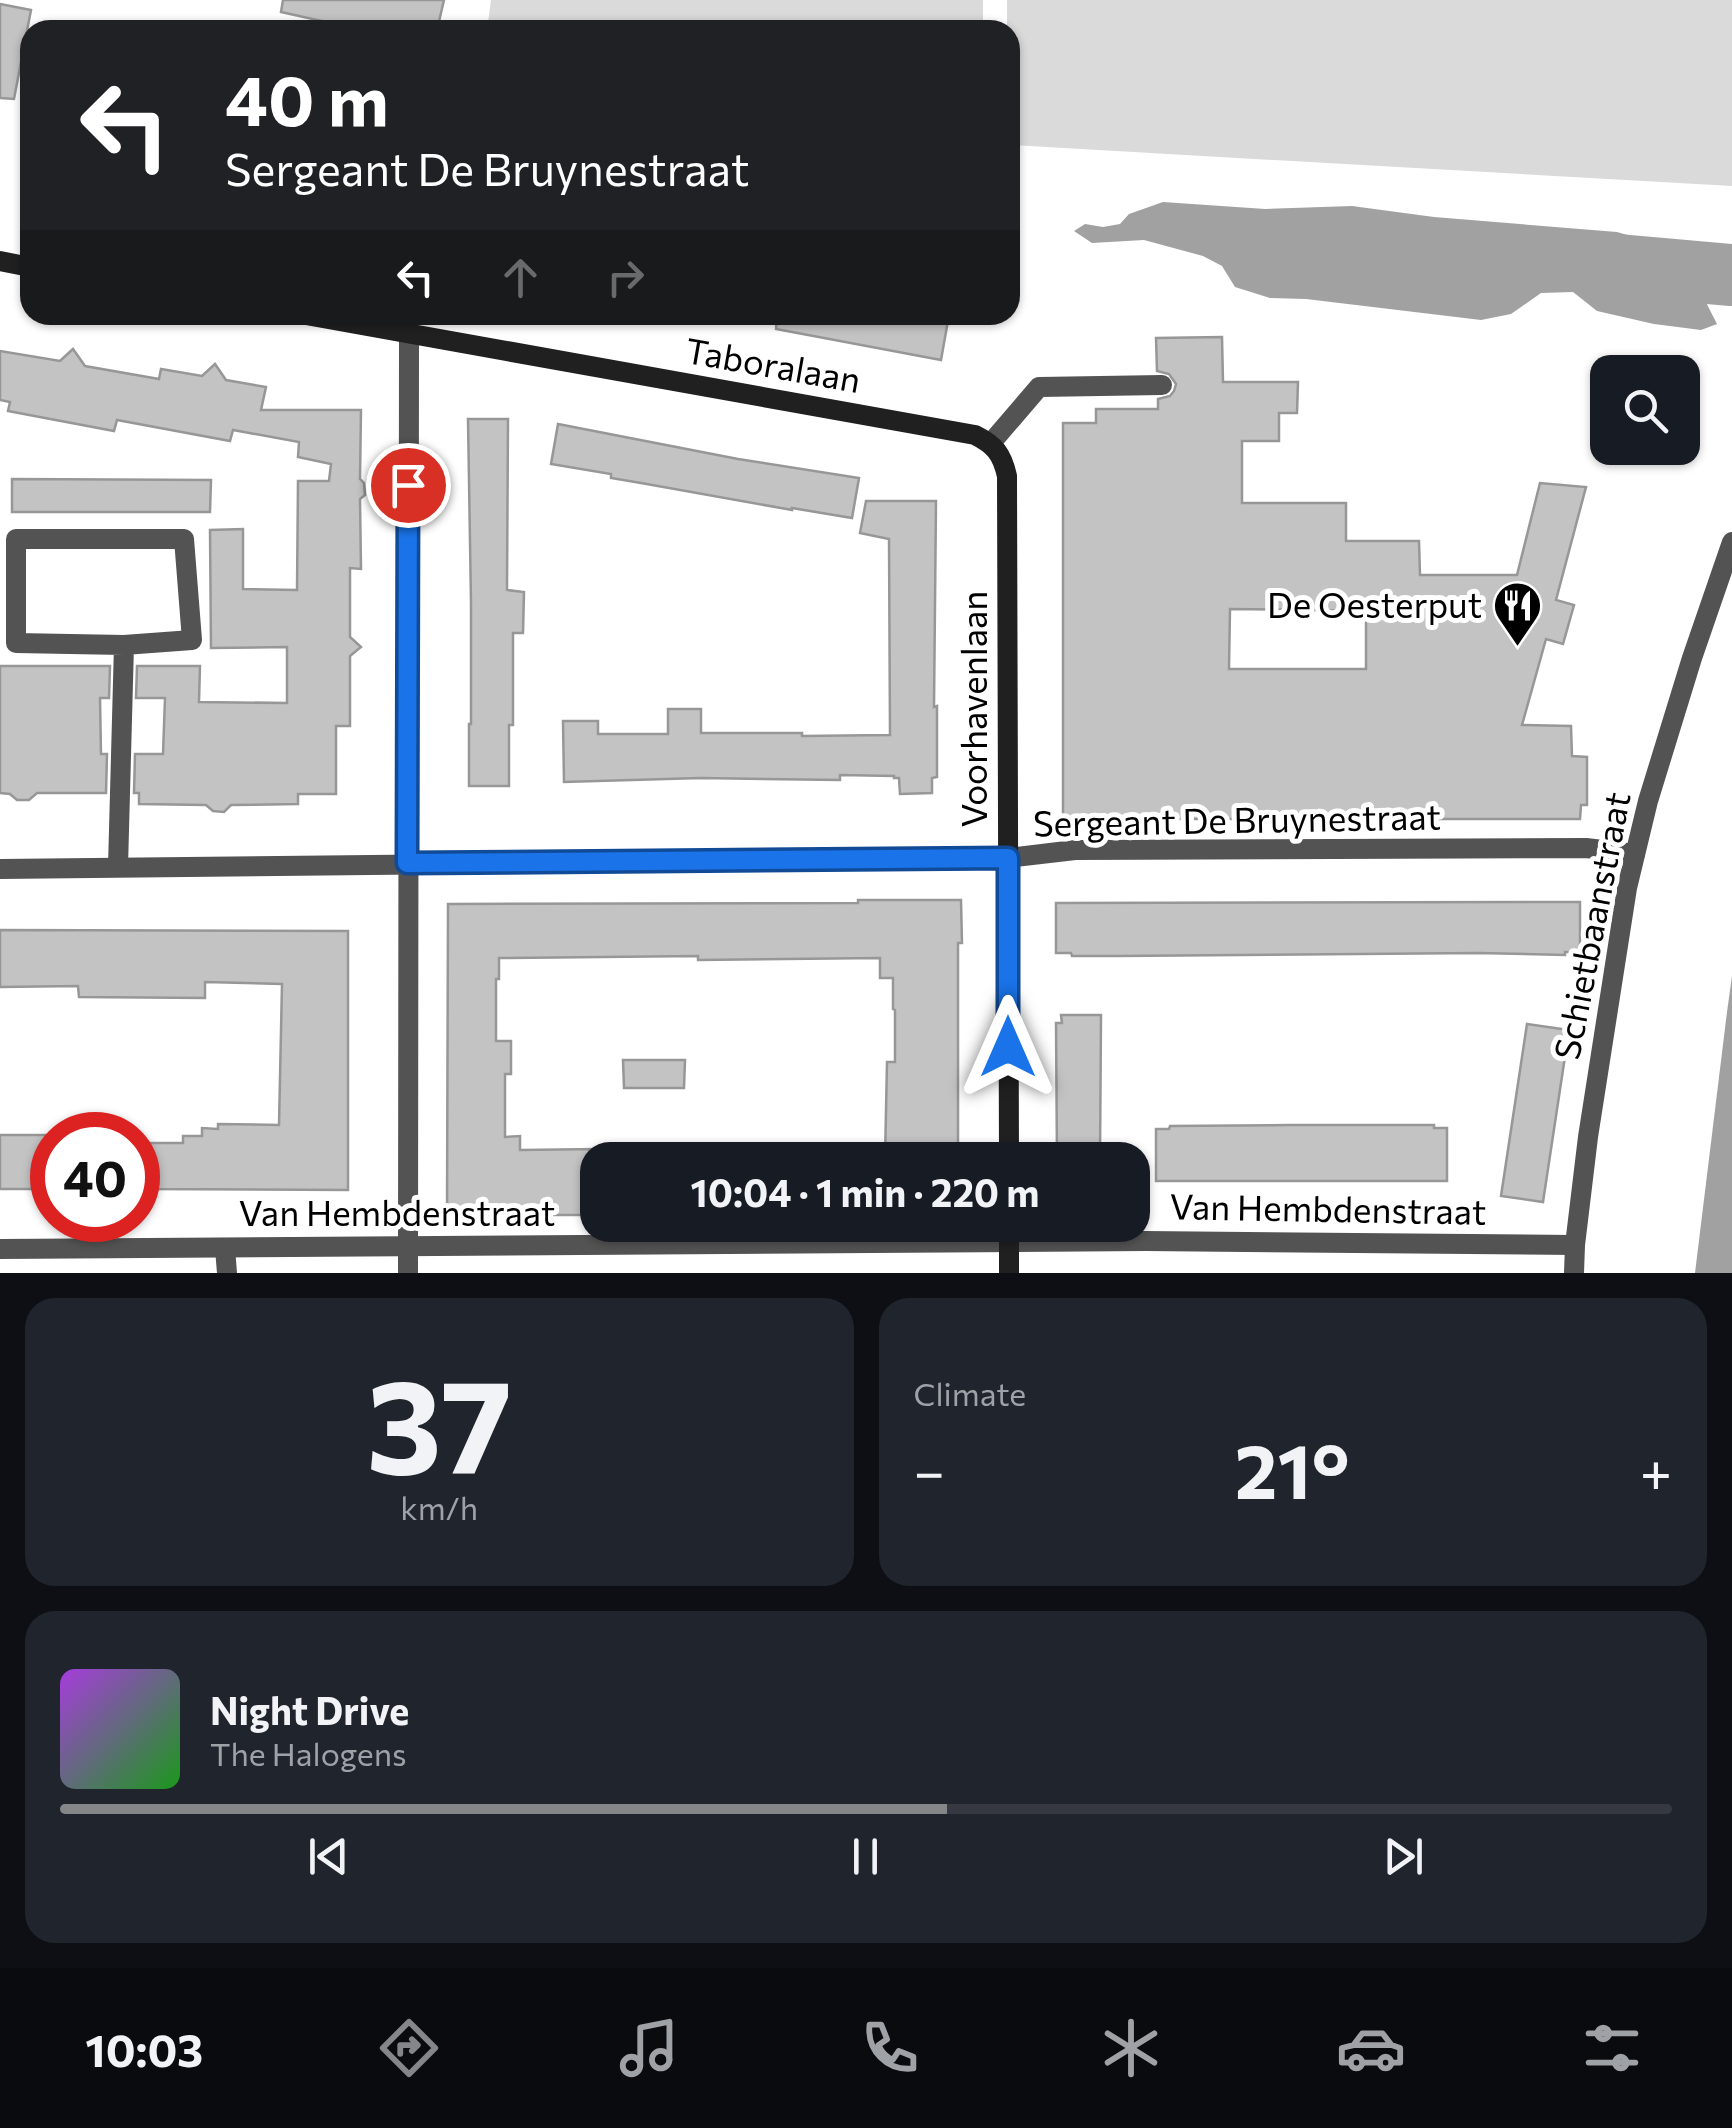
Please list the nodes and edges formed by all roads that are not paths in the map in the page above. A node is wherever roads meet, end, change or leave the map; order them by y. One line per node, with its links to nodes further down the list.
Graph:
1 (360, 325): 2 (street, Taboralaan)
2 (408, 334): 4 (street, Taboralaan); 9 (street)
3 (1162, 385): 4 (street)
4 (992, 443): 8 (street, Voorhavenlaan)
5 (1732, 542): 7 (street, Schietbaanstraat)
6 (124, 645): 6 (street); 10 (street)
7 (1634, 854): 8 (street, Sergeant De Bruynestraat); 16 (street, Schietbaanstraat)
8 (1008, 858): 9 (street, Sergeant De Bruynestraat); 12 (street, Voorhavenlaan)
9 (407, 863): 10 (street, Sergeant De Bruynestraat); 17 (street)
10 (118, 867): 11 (street, Sergeant De Bruynestraat)
11 (0, 869)
12 (1008, 1142)
13 (1150, 1237): 16 (street, Van Hembdenstraat)
14 (608, 1242): 17 (street, Van Hembdenstraat)
15 (1009, 1242): 22 (street)
16 (1574, 1245): 23 (street, Schietbaanstraat)
17 (408, 1246): 18 (street, Van Hembdenstraat); 21 (street)
18 (225, 1248): 19 (street, Van Hembdenstraat); 20 (street)
19 (0, 1249)
20 (226, 1273)
21 (408, 1273)
22 (1009, 1273)
23 (1574, 1273)

